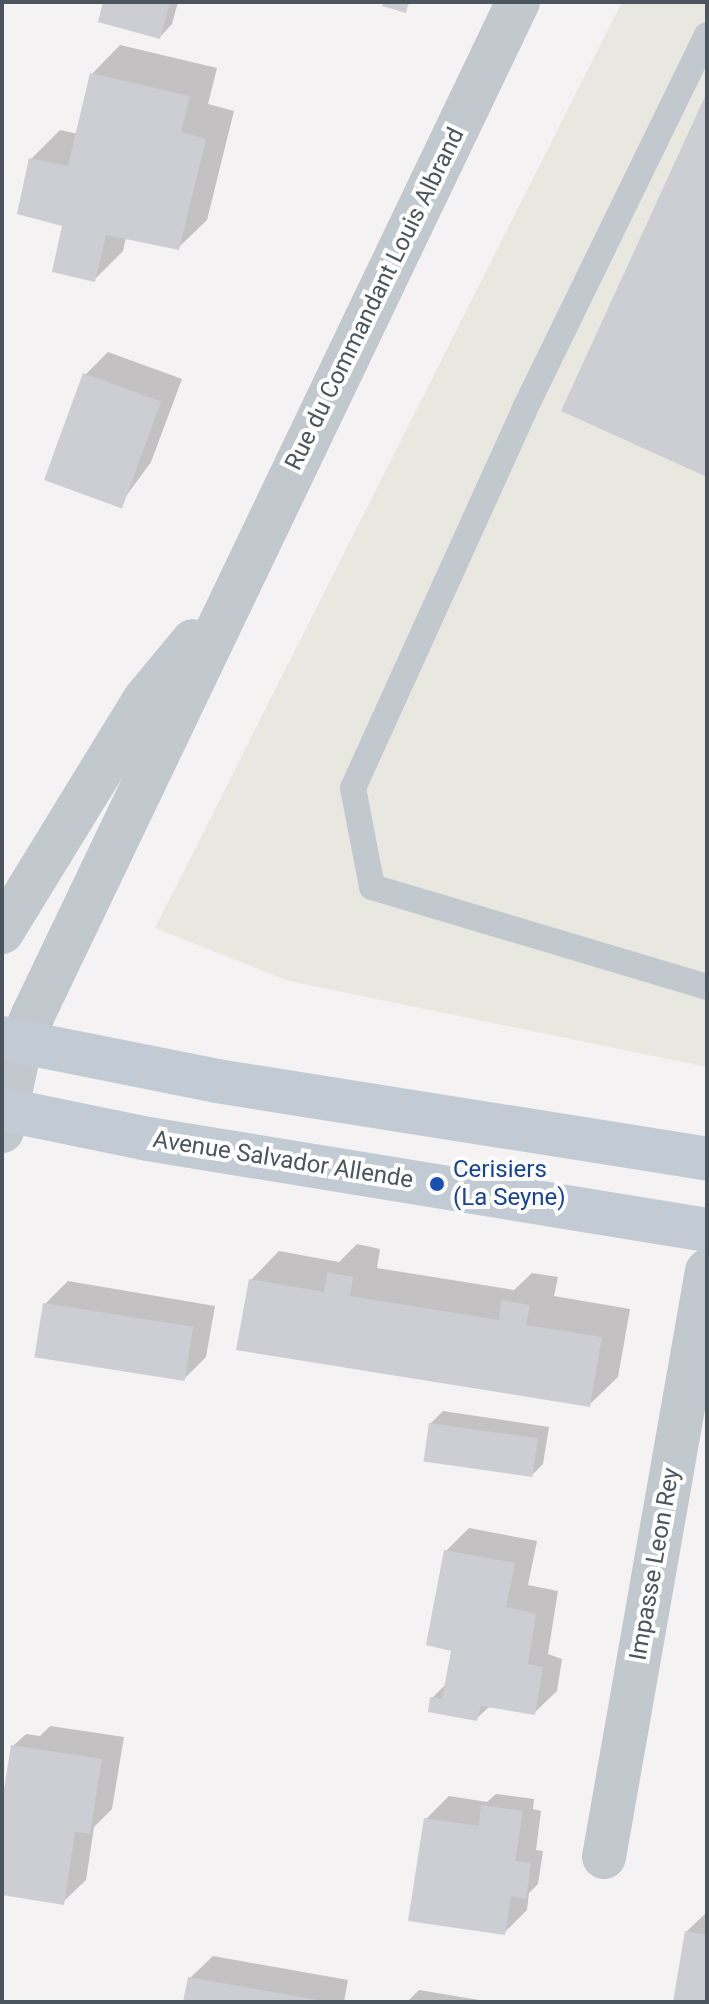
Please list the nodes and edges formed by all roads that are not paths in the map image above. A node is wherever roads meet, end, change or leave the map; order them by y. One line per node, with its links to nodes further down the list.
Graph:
1 (518, 2): 3 (street, Rue du Commandant Louis Albrand)
2 (707, 35): 5 (lane)
3 (231, 597): 4 (street, Rue du Commandant Louis Albrand); 6 (street, Rue du Commandant Louis Albrand)
4 (2, 932)
5 (707, 987)
6 (12, 1040): 7 (street, Rue du Commandant Louis Albrand); 8 (main road)
7 (4, 1117): 9 (main road, Avenue Salvador Allende)
8 (707, 1159)
9 (707, 1230)
10 (707, 1271): 11 (street, Impasse Leon Rey)
11 (604, 1857)

